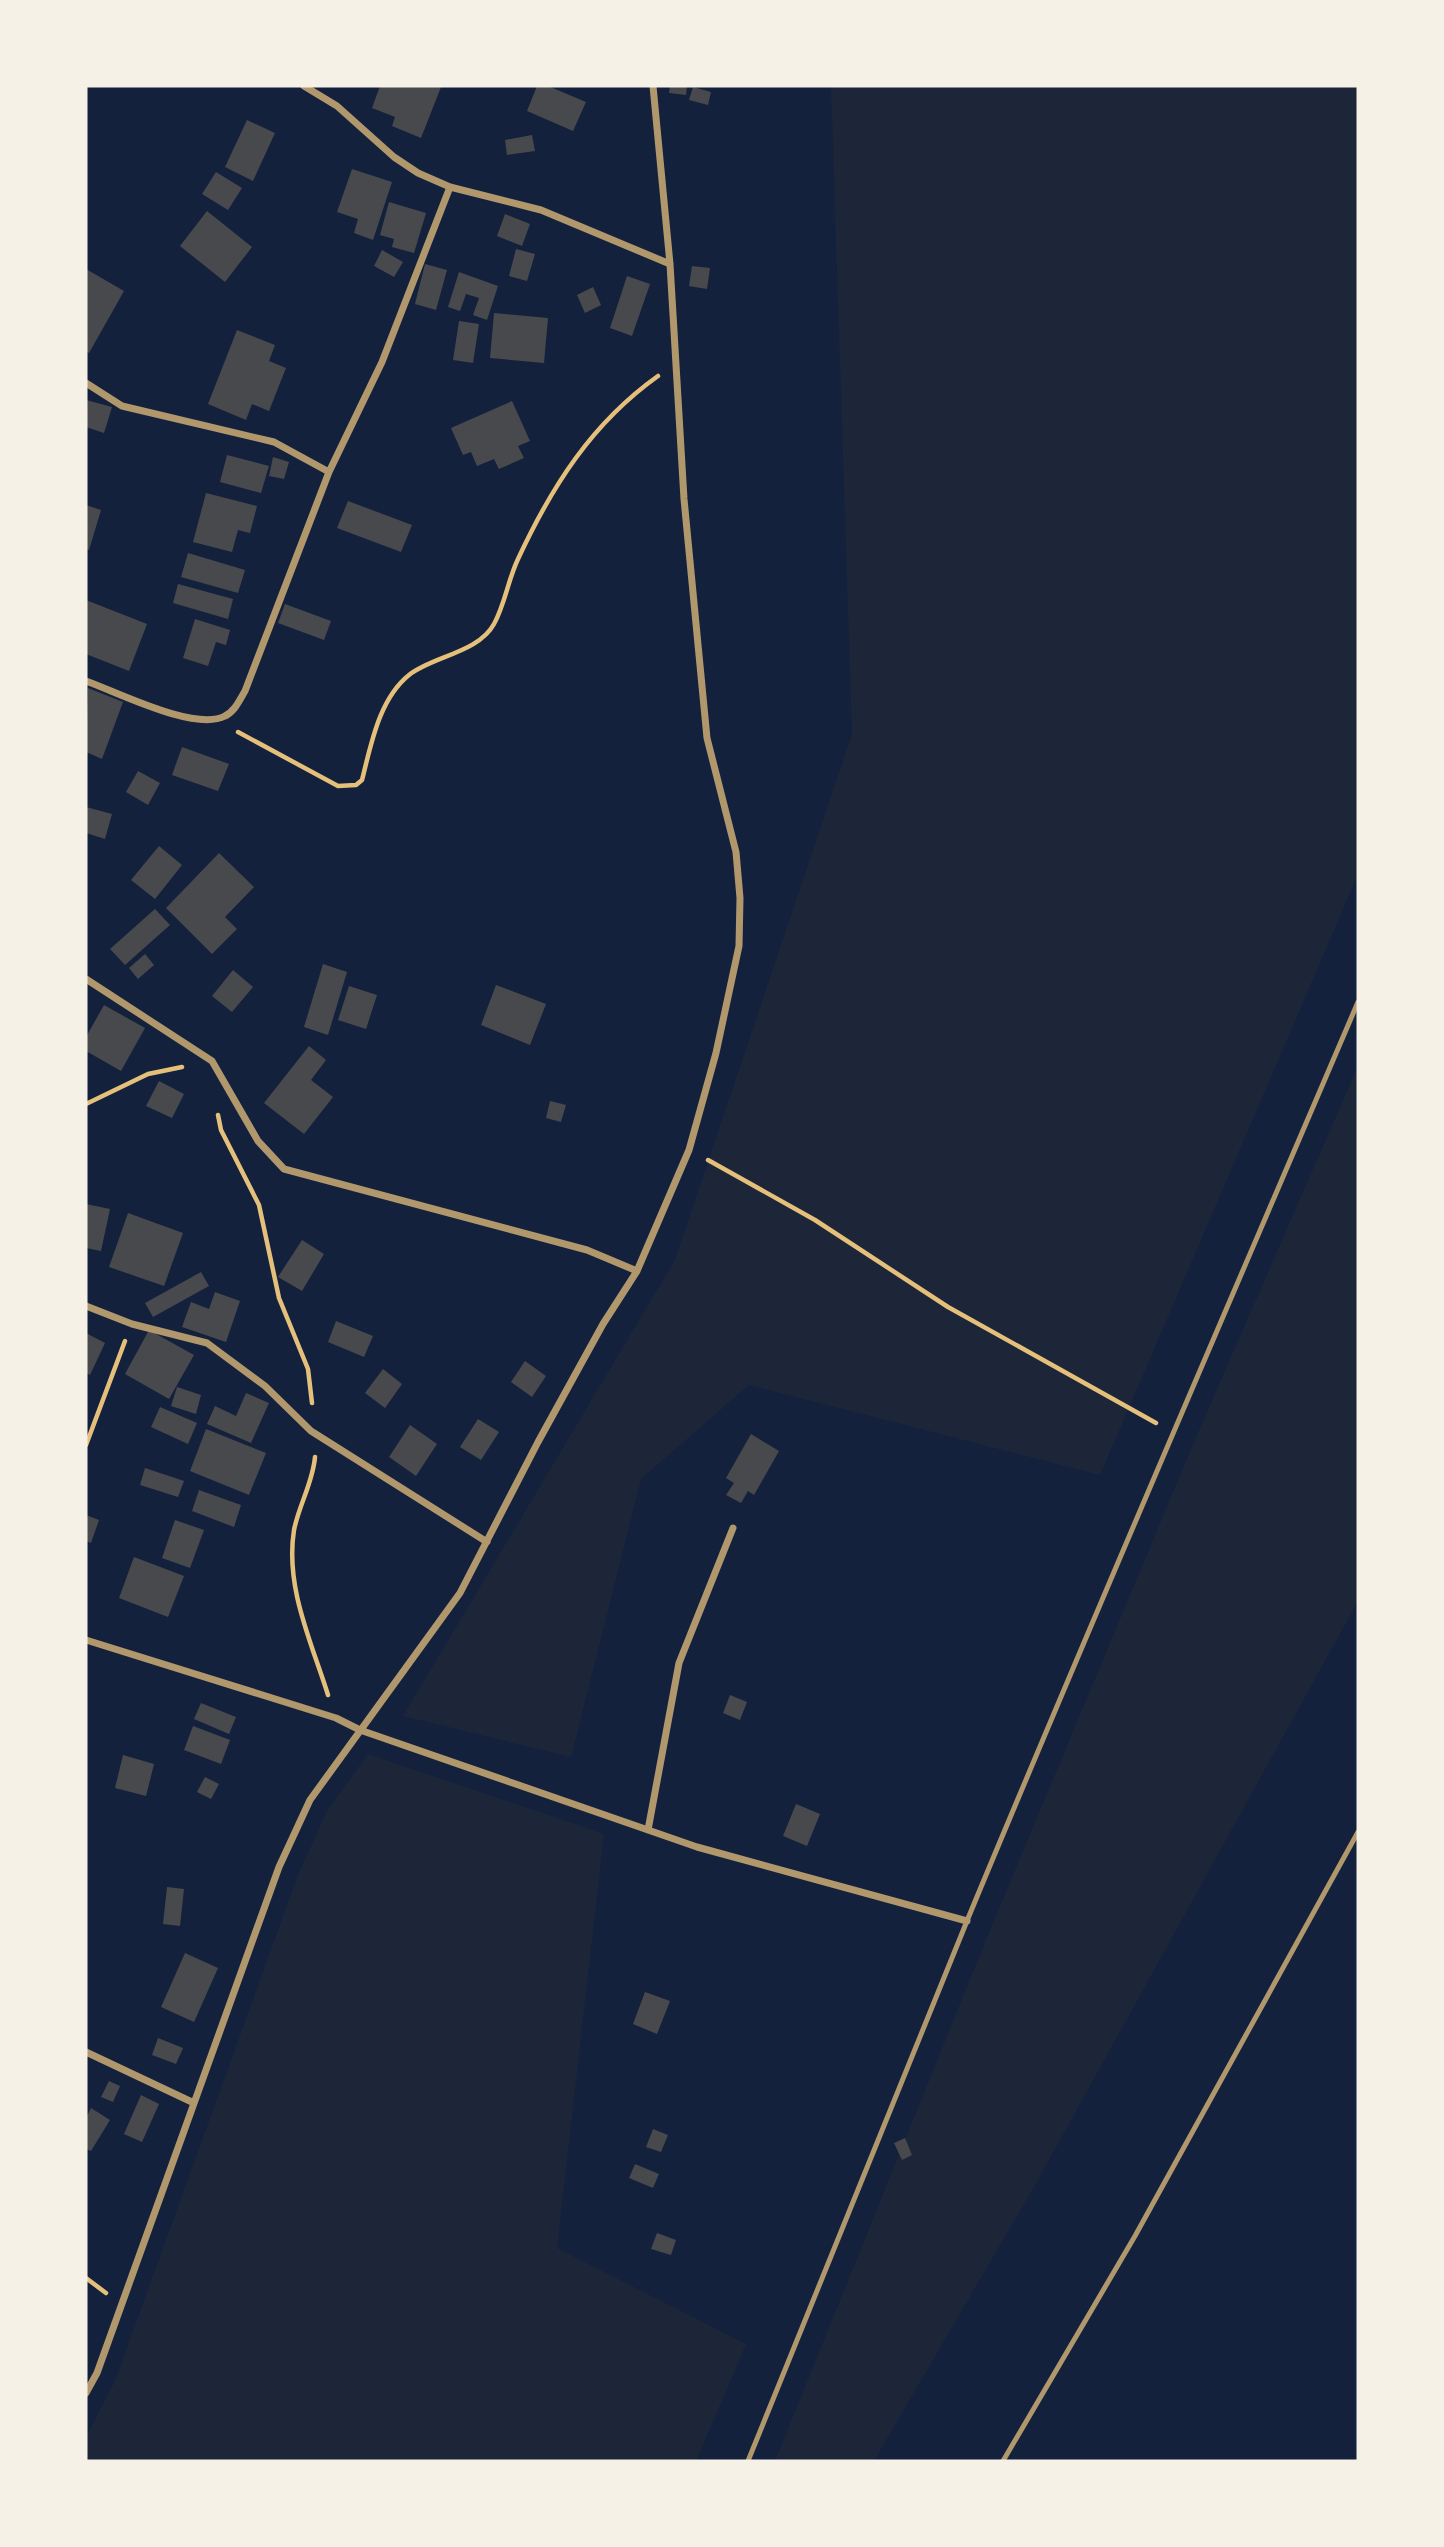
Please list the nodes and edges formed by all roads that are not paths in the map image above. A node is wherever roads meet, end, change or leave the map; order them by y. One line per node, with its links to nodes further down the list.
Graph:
1 (304, 86): 3 (street)
2 (653, 86): 4 (street)
3 (450, 187): 4 (street); 6 (street)
4 (670, 264): 10 (street)
5 (86, 383): 6 (street)
6 (329, 472): 7 (street)
7 (86, 681)
8 (86, 979): 10 (street)
9 (1358, 1002): 18 (lane)
10 (637, 1271): 13 (street)
11 (86, 1306): 13 (street)
12 (733, 1528): 16 (street)
13 (487, 1542): 15 (street)
14 (86, 1640): 15 (street)
15 (360, 1730): 16 (street); 20 (street)
16 (648, 1830): 18 (street)
17 (1358, 1832): 23 (lane)
18 (967, 1921): 22 (lane)
19 (86, 2052): 20 (street)
20 (194, 2103): 21 (street)
21 (86, 2393)
22 (747, 2461)
23 (1003, 2461)

